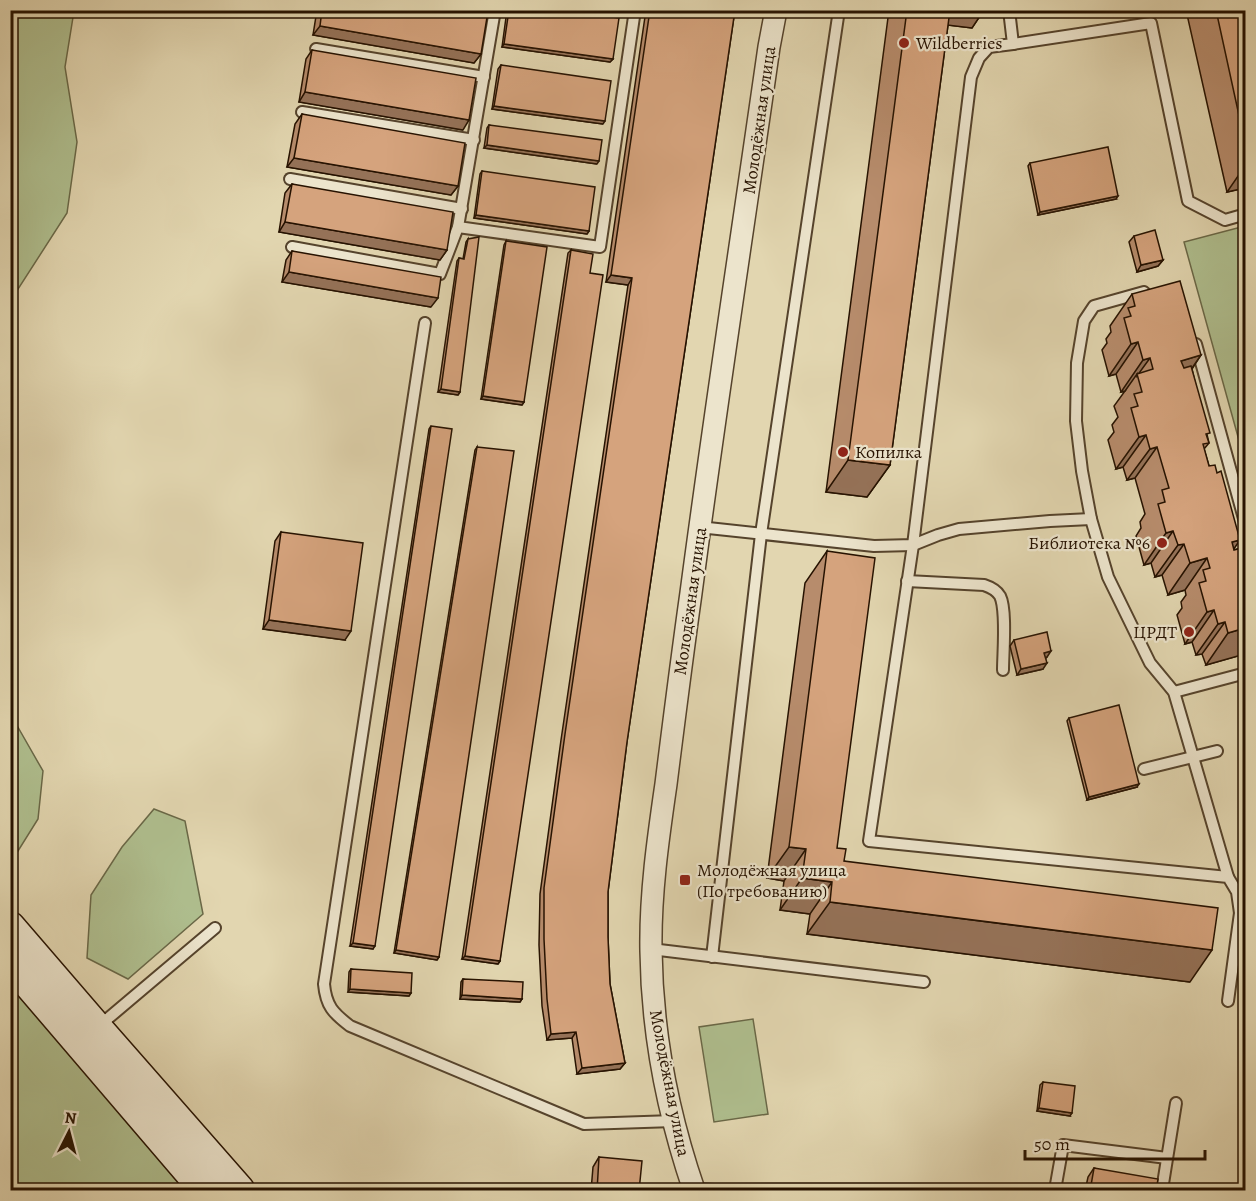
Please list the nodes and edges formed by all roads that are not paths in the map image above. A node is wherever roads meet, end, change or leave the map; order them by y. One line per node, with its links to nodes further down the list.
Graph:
1 (481, 10): 6 (lane)
2 (635, 10): 15 (lane)
3 (776, 10): 22 (street, Молодёжная улица)
4 (839, 10): 23 (lane)
5 (1009, 10): 7 (lane)
6 (495, 12): 9 (lane)
7 (1012, 44): 14 (lane); 24 (lane)
8 (316, 49): 9 (lane)
9 (484, 77): 11 (lane)
10 (302, 112): 11 (lane)
11 (474, 140): 13 (lane)
12 (290, 179): 13 (lane)
13 (462, 209): 15 (lane)
14 (1245, 214)
15 (458, 227): 16 (lane)
16 (292, 247)
17 (1158, 289): 20 (lane)
18 (425, 323): 43 (lane)
19 (1192, 328): 21 (lane)
20 (1091, 519): 24 (lane); 28 (lane)
21 (1245, 526)
22 (699, 527): 23 (lane); 36 (street, Молодёжная улица)
23 (761, 534): 24 (lane); 37 (lane)
24 (913, 545): 25 (lane)
25 (907, 581): 26 (lane); 32 (lane)
26 (1003, 670)
27 (1245, 673): 28 (lane)
28 (1174, 692): 30 (lane)
29 (1217, 751): 30 (lane)
30 (1193, 757): 31 (lane); 32 (lane)
31 (1144, 769)
32 (1228, 877): 33 (lane)
33 (1243, 913): 40 (lane)
34 (10, 927): 41 (main road)
35 (215, 928): 41 (lane)
36 (651, 949): 37 (lane); 43 (street, Молодёжная улица)
37 (712, 957): 39 (lane)
38 (10, 962): 46 (main road)
39 (924, 982)
40 (1228, 1001)
41 (97, 1028): 47 (main road)
42 (1176, 1103): 44 (lane)
43 (674, 1121): 45 (street, Молодёжная улица)
44 (1167, 1158): 48 (lane); 49 (lane)
45 (701, 1190)
46 (205, 1191)
47 (239, 1191)
48 (1055, 1191)
49 (1162, 1191)

